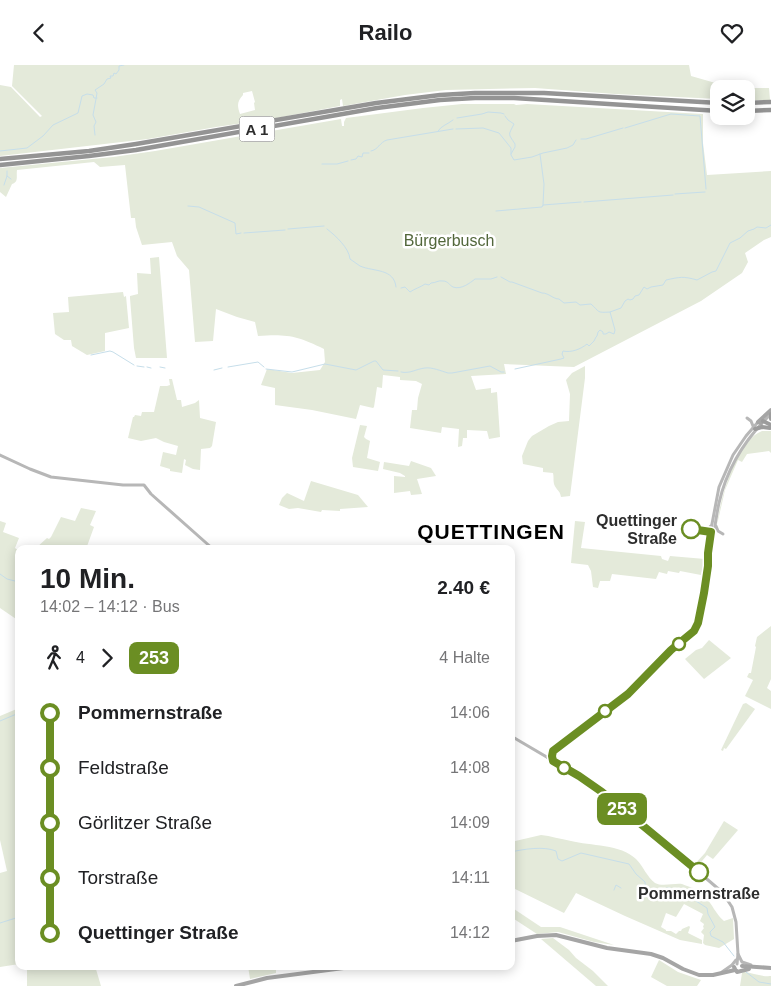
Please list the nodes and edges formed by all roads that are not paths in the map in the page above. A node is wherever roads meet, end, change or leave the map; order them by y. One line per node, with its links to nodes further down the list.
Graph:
1 (710, 102): 7 (highway, A 1)
2 (771, 102): 3 (highway)
3 (755, 103)
4 (710, 110): 8 (highway, A 1)
5 (771, 110): 6 (highway)
6 (755, 111)
7 (0, 159)
8 (0, 165)
9 (771, 412): 11 (highway); 12 (main road)
10 (748, 418): 14 (main road)
11 (771, 419)
12 (761, 421): 13 (highway); 14 (main road)
13 (771, 427): 14 (highway)
14 (754, 428): 16 (main road)
15 (0, 455): 19 (main road)
16 (713, 529): 17 (main road); 18 (main road); 18 (main road); 20 (main road)
17 (723, 534)
18 (710, 538): 20 (main road)
19 (208, 545)
20 (708, 557): 22 (main road)
21 (515, 738): 23 (main road)
22 (553, 751): 23 (main road); 24 (main road)
23 (547, 757): 24 (main road)
24 (553, 761): 26 (main road)
25 (515, 940): 31 (main road)
26 (738, 954): 27 (main road); 28 (main road); 31 (main road)
27 (738, 967): 28 (main road); 31 (main road)
28 (758, 968): 29 (main road)
29 (771, 969)
30 (326, 970): 32 (main road)
31 (721, 973)
32 (236, 986)

